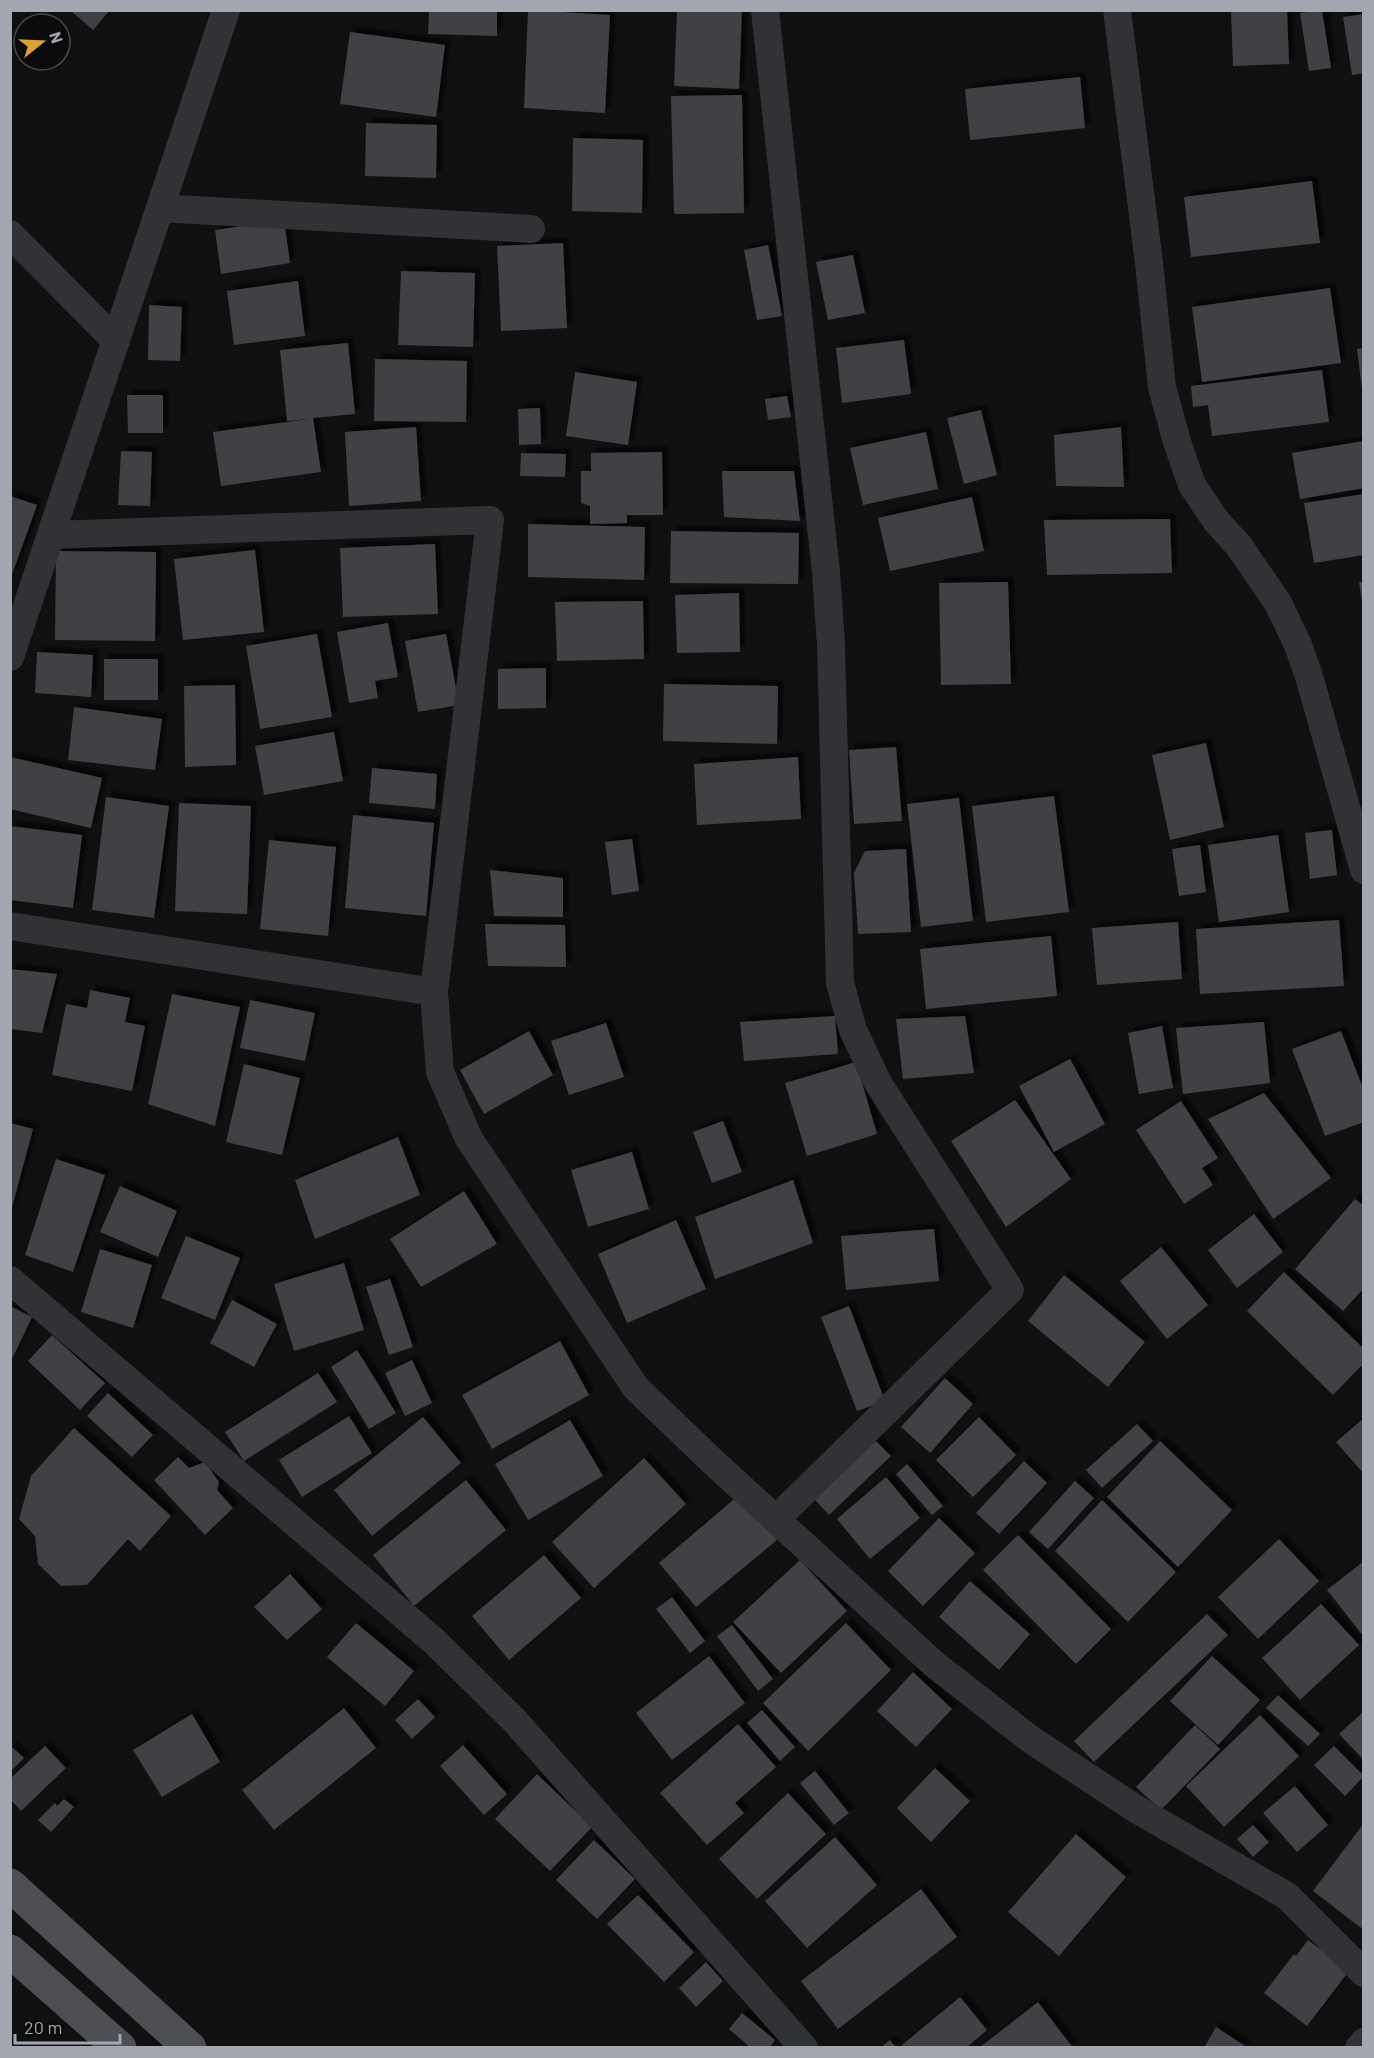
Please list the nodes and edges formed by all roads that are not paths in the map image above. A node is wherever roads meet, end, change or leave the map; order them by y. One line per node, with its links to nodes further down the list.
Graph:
1 (226, 10): 4 (street)
2 (765, 10): 14 (street)
3 (1117, 10): 10 (street)
4 (160, 208): 5 (street); 7 (street)
5 (531, 229)
6 (10, 234): 7 (street)
7 (116, 341): 8 (street)
8 (51, 534): 9 (street); 12 (street)
9 (10, 657)
10 (1364, 870)
11 (10, 926): 12 (street)
12 (434, 992): 14 (street)
13 (10, 1280): 21 (street)
14 (776, 1519): 17 (street)
15 (10, 1885): 20 (main road)
16 (10, 1951): 19 (main road)
17 (1364, 1973)
18 (1364, 2042): 22 (street)
19 (120, 2048)
20 (190, 2048)
21 (804, 2048)
22 (1359, 2048)

